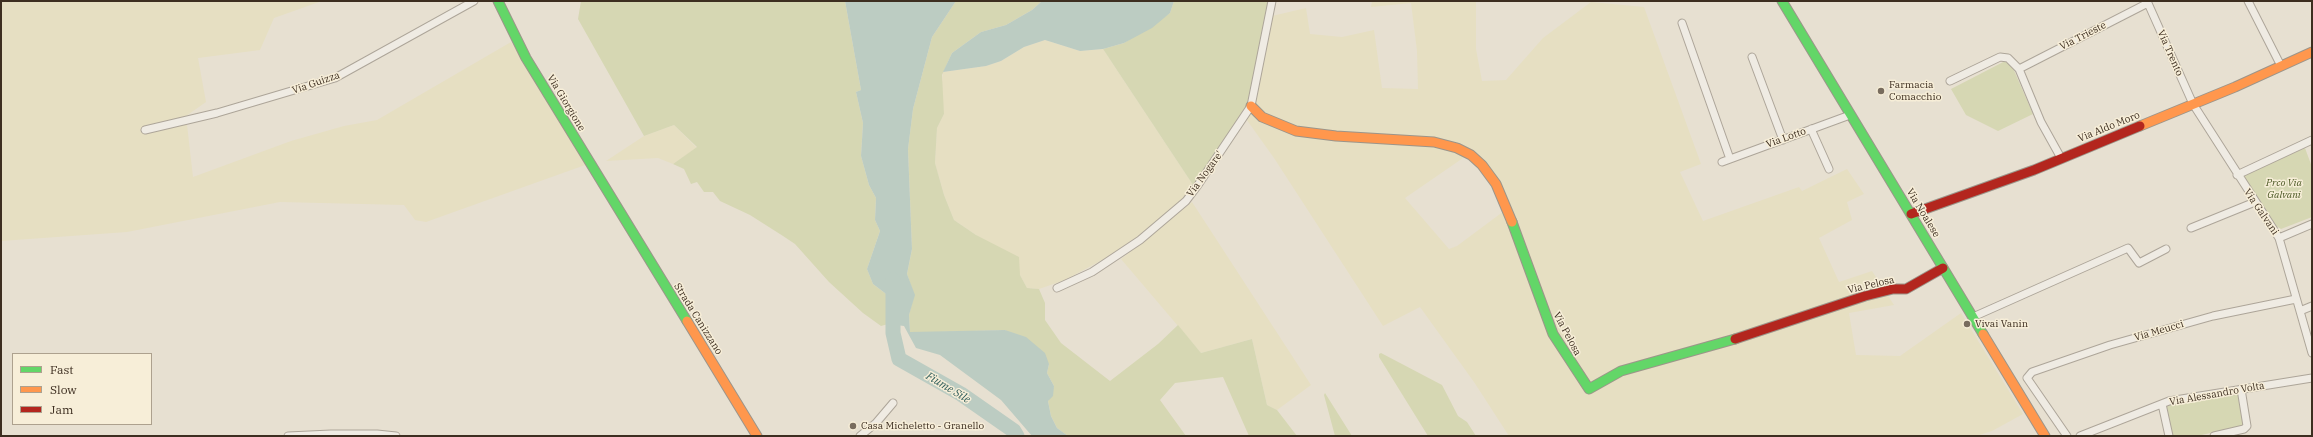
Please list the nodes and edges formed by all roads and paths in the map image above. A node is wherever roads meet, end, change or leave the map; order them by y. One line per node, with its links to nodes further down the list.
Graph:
1 (474, 1): 17 (street, Via Guizza)
2 (498, 1): 26 (street, Via Giorgione)
3 (1272, 1): 14 (street, Via Nogare')
4 (1782, 1): 15 (street, Via Noalese)
5 (2248, 1): 10 (street)
6 (2148, 2): 11 (street, Via Trieste); 13 (street, Via Trento)
7 (1682, 23): 21 (street)
8 (2312, 52): 10 (street, Via Aldo Moro)
9 (1752, 57): 18 (street)
10 (2281, 66): 13 (street, Via Aldo Moro)
11 (2019, 69): 12 (street); 20 (street)
12 (1950, 81)
13 (2193, 104): 20 (street, Via Aldo Moro); 24 (street, Via Galvani)
14 (1251, 106): 32 (street, Via Pelosa); 33 (street, Via Nogare')
15 (1850, 115): 16 (street, Via Lotto); 27 (street, Via Noalese)
16 (1811, 129): 18 (street, Via Lotto); 23 (street)
17 (145, 130)
18 (1783, 140): 21 (street, Via Lotto)
19 (2312, 140): 24 (street)
20 (2061, 158): 27 (street, Via Aldo Moro)
21 (1730, 159): 22 (street, Via Lotto)
22 (1722, 162)
23 (1829, 169)
24 (2237, 175): 25 (street, Via Galvani)
25 (2255, 202): 29 (street); 30 (street, Via Galvani)
26 (620, 214): 47 (street, Strada Canizzano)
27 (1911, 214): 32 (street, Via Noalese)
28 (2312, 224): 30 (street)
29 (2191, 228)
30 (2279, 238): 34 (street, Via Galvani)
31 (2166, 250): 37 (street)
32 (1943, 268): 37 (street, Via Noalese)
33 (1057, 288)
34 (2296, 299): 36 (street, Via Galvani); 39 (street, Via Meucci)
35 (2312, 306): 36 (street)
36 (2300, 311): 38 (street, Via Galvani)
37 (1973, 317): 41 (street, Via Noalese)
38 (2312, 353)
39 (2027, 378): 41 (street); 50 (street)
40 (2312, 378): 42 (street, Via Alessandro Volta)
41 (2013, 384): 49 (street, Via Noalese)
42 (2241, 389): 44 (street, Via Alessandro Volta); 53 (street)
43 (893, 403): 48 (street)
44 (2162, 404): 51 (street, Via Alessandro Volta); 52 (street)
45 (288, 436): 46 (street)
46 (396, 436)
47 (757, 436)
48 (860, 436)
49 (2045, 436)
50 (2068, 436)
51 (2080, 436)
52 (2169, 436)
53 (2214, 436)

